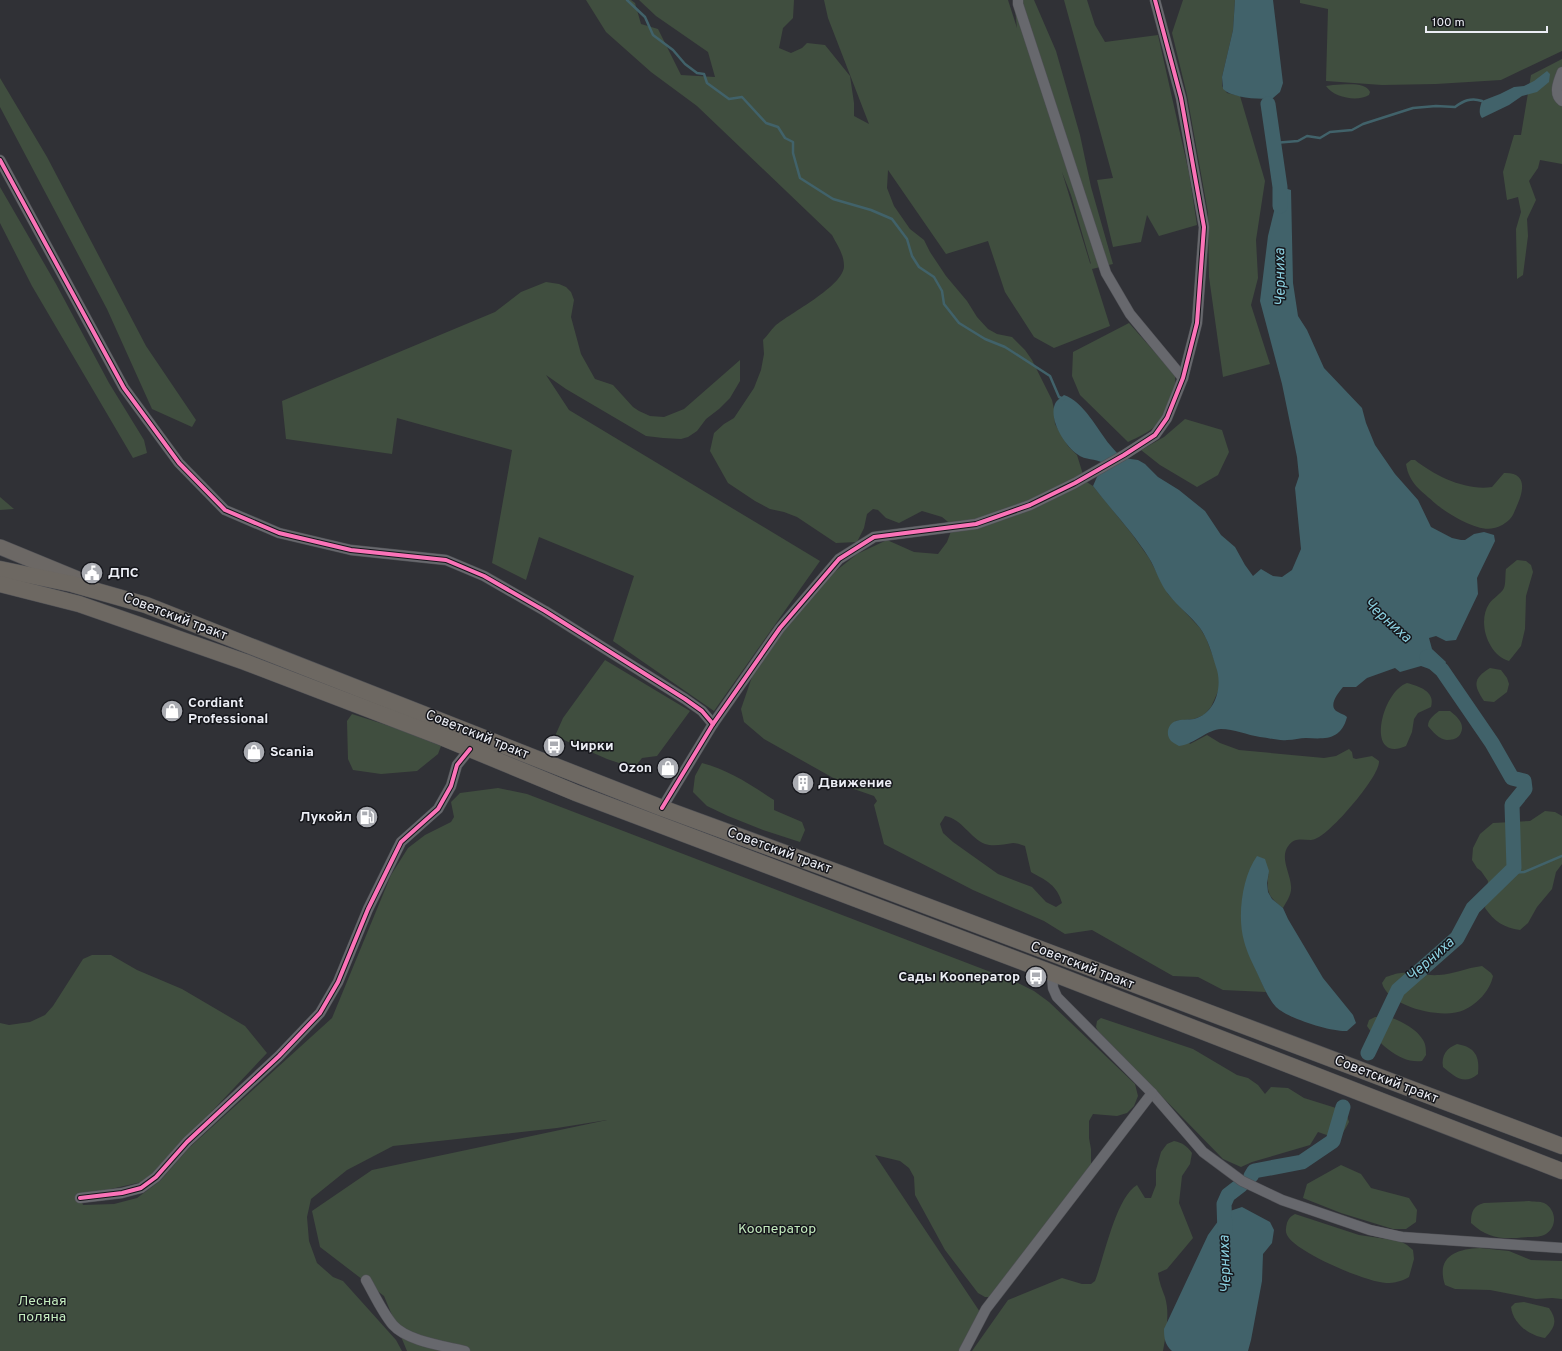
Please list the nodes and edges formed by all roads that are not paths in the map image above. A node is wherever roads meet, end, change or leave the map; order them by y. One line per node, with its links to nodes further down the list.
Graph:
1 (1018, 0): 6 (street)
2 (1155, 0): 6 (street)
3 (1562, 72): 4 (street)
4 (1562, 101)
5 (0, 160): 11 (street)
6 (1183, 378): 11 (street)
7 (0, 547): 10 (main road, Советский тракт)
8 (0, 569): 10 (highway)
9 (0, 584): 12 (highway, Советский тракт)
10 (146, 605): 13 (highway, Советский тракт)
11 (713, 724): 13 (street)
12 (470, 749): 14 (highway, Советский тракт); 18 (street)
13 (662, 808): 16 (highway, Советский тракт)
14 (1052, 973): 15 (street); 17 (highway, Советский тракт)
15 (1152, 1093): 19 (street); 22 (street)
16 (1562, 1146)
17 (1562, 1171)
18 (80, 1198)
19 (1562, 1248)
20 (366, 1280): 21 (street)
21 (465, 1351)
22 (964, 1351)

